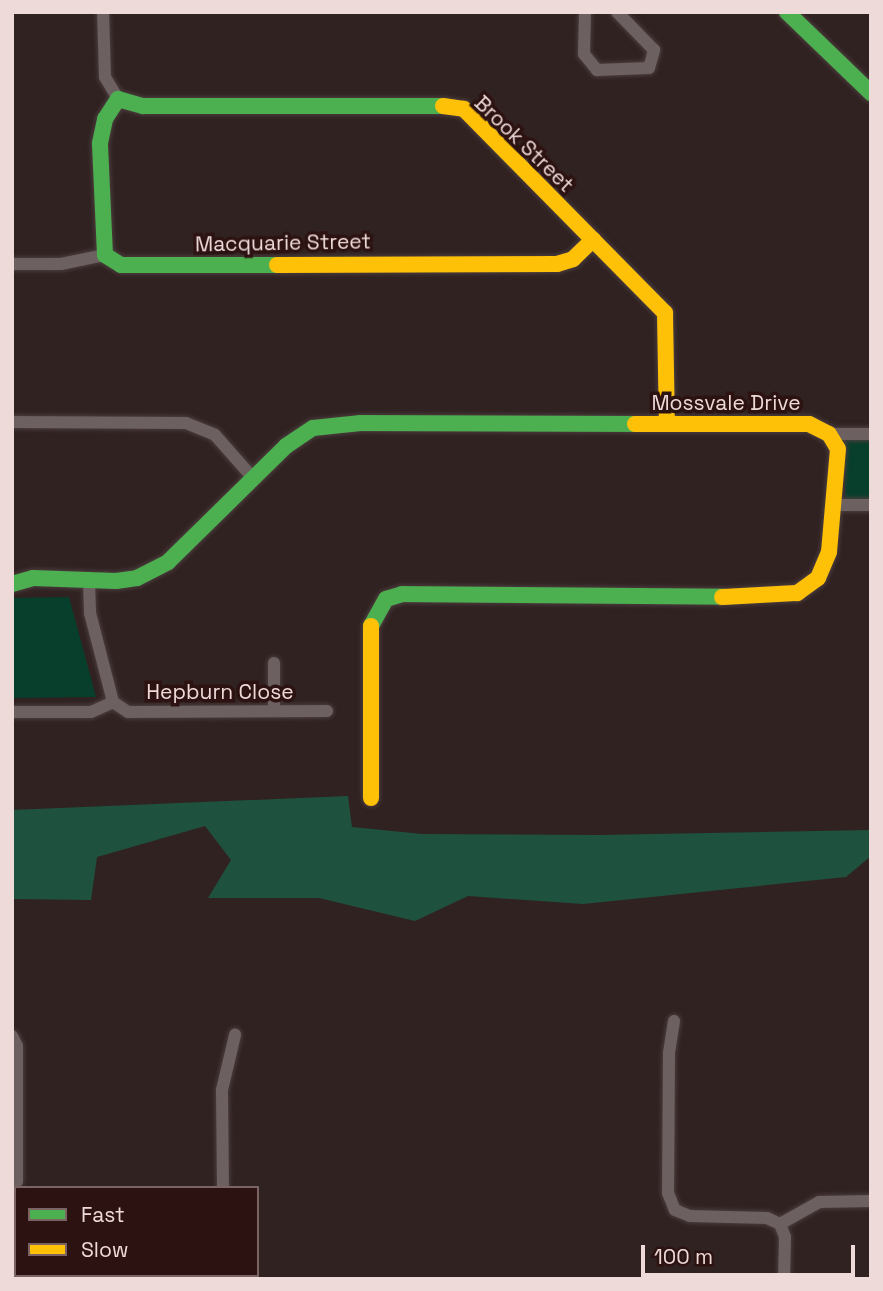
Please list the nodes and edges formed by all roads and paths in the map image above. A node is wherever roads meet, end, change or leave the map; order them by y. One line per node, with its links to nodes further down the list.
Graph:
1 (103, 12): 6 (street)
2 (585, 12): 3 (street)
3 (617, 12)
4 (787, 12): 5 (street)
5 (871, 93)
6 (118, 99): 7 (street, Brook Street); 8 (street)
7 (593, 240): 8 (street, Macquarie Street); 11 (street, Brook Street)
8 (105, 255): 9 (street)
9 (12, 264)
10 (12, 422): 14 (street)
11 (667, 424): 12 (street, Mossvale Drive); 14 (street, Mossvale Drive)
12 (829, 434): 13 (street); 15 (street)
13 (871, 434)
14 (253, 478): 17 (street, Mossvale Drive)
15 (833, 505): 16 (street); 24 (street)
16 (871, 505)
17 (89, 582): 18 (street, Mossvale Drive); 20 (street)
18 (12, 584)
19 (274, 663): 21 (street)
20 (113, 702): 21 (street, Hepburn Close); 23 (street)
21 (274, 710): 22 (street, Hepburn Close)
22 (327, 711)
23 (12, 712)
24 (371, 798)
25 (674, 1021): 31 (street)
26 (235, 1035): 28 (street)
27 (12, 1036): 29 (street)
28 (223, 1186)
29 (12, 1188)
30 (871, 1201): 31 (street)
31 (780, 1224): 32 (street)
32 (784, 1279)

